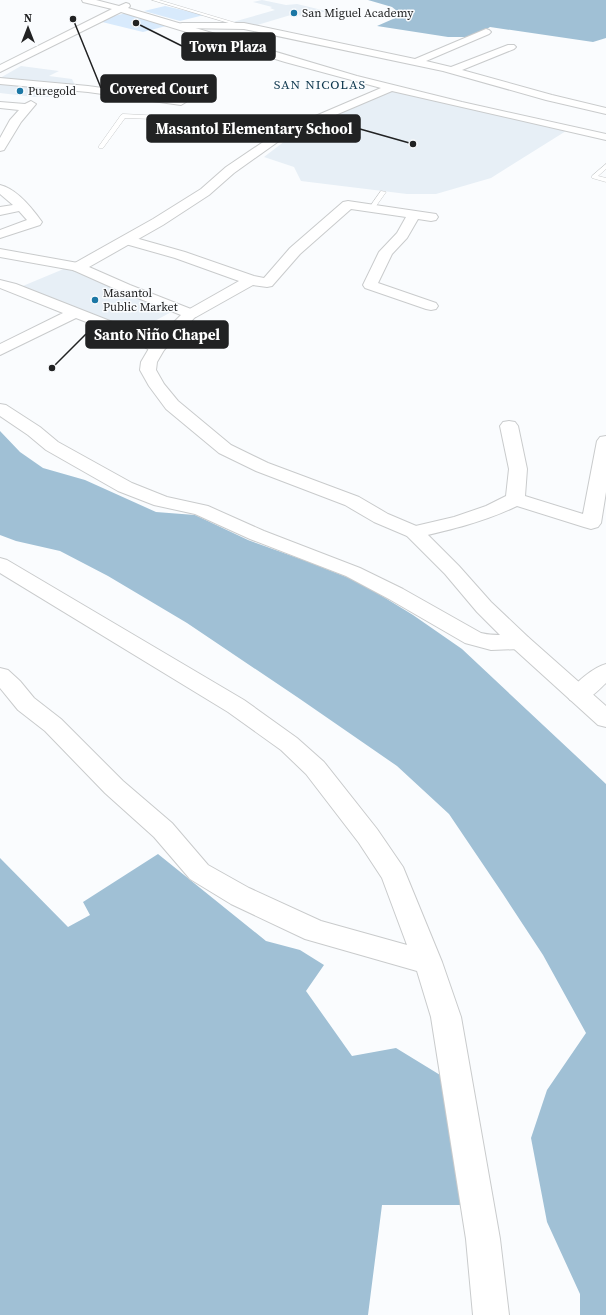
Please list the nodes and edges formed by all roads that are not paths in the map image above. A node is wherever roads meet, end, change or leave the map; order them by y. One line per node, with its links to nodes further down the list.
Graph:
1 (86, 0): 4 (street)
2 (154, 0): 6 (lane)
3 (135, 3): 4 (street)
4 (120, 8): 5 (street); 10 (street)
5 (182, 26): 6 (street); 13 (street)
6 (244, 26): 9 (street)
7 (486, 32): 9 (street)
8 (511, 47): 11 (street)
9 (416, 62): 11 (street)
10 (0, 69)
11 (452, 70): 16 (street)
12 (0, 81): 14 (street)
13 (392, 87): 17 (street); 18 (street)
14 (181, 102)
15 (0, 105): 20 (street)
16 (606, 111)
17 (282, 134): 19 (lane); 31 (street)
18 (606, 137)
19 (101, 146)
20 (0, 148)
21 (606, 166): 22 (lane)
22 (606, 180)
23 (0, 189): 25 (street)
24 (383, 192): 26 (lane)
25 (22, 208): 27 (street); 30 (street)
26 (372, 208): 28 (street); 34 (street)
27 (0, 211)
28 (414, 215): 29 (street); 36 (street)
29 (431, 217)
30 (0, 234)
31 (127, 240): 33 (street); 34 (street)
32 (0, 253): 33 (street)
33 (78, 267): 38 (street)
34 (251, 280): 38 (street)
35 (0, 284): 37 (street)
36 (431, 306)
37 (76, 312): 39 (street); 40 (street)
38 (191, 314): 39 (street)
39 (157, 348): 45 (street)
40 (0, 350)
41 (0, 409): 47 (street)
42 (509, 426): 44 (street)
43 (606, 441): 44 (street)
44 (515, 499): 45 (street)
45 (414, 532): 47 (street)
46 (0, 564): 52 (street)
47 (520, 642): 50 (street)
48 (606, 671): 50 (street)
49 (0, 675): 52 (street)
50 (578, 695): 51 (street)
51 (606, 719)
52 (428, 962): 53 (street)
53 (491, 1315)

